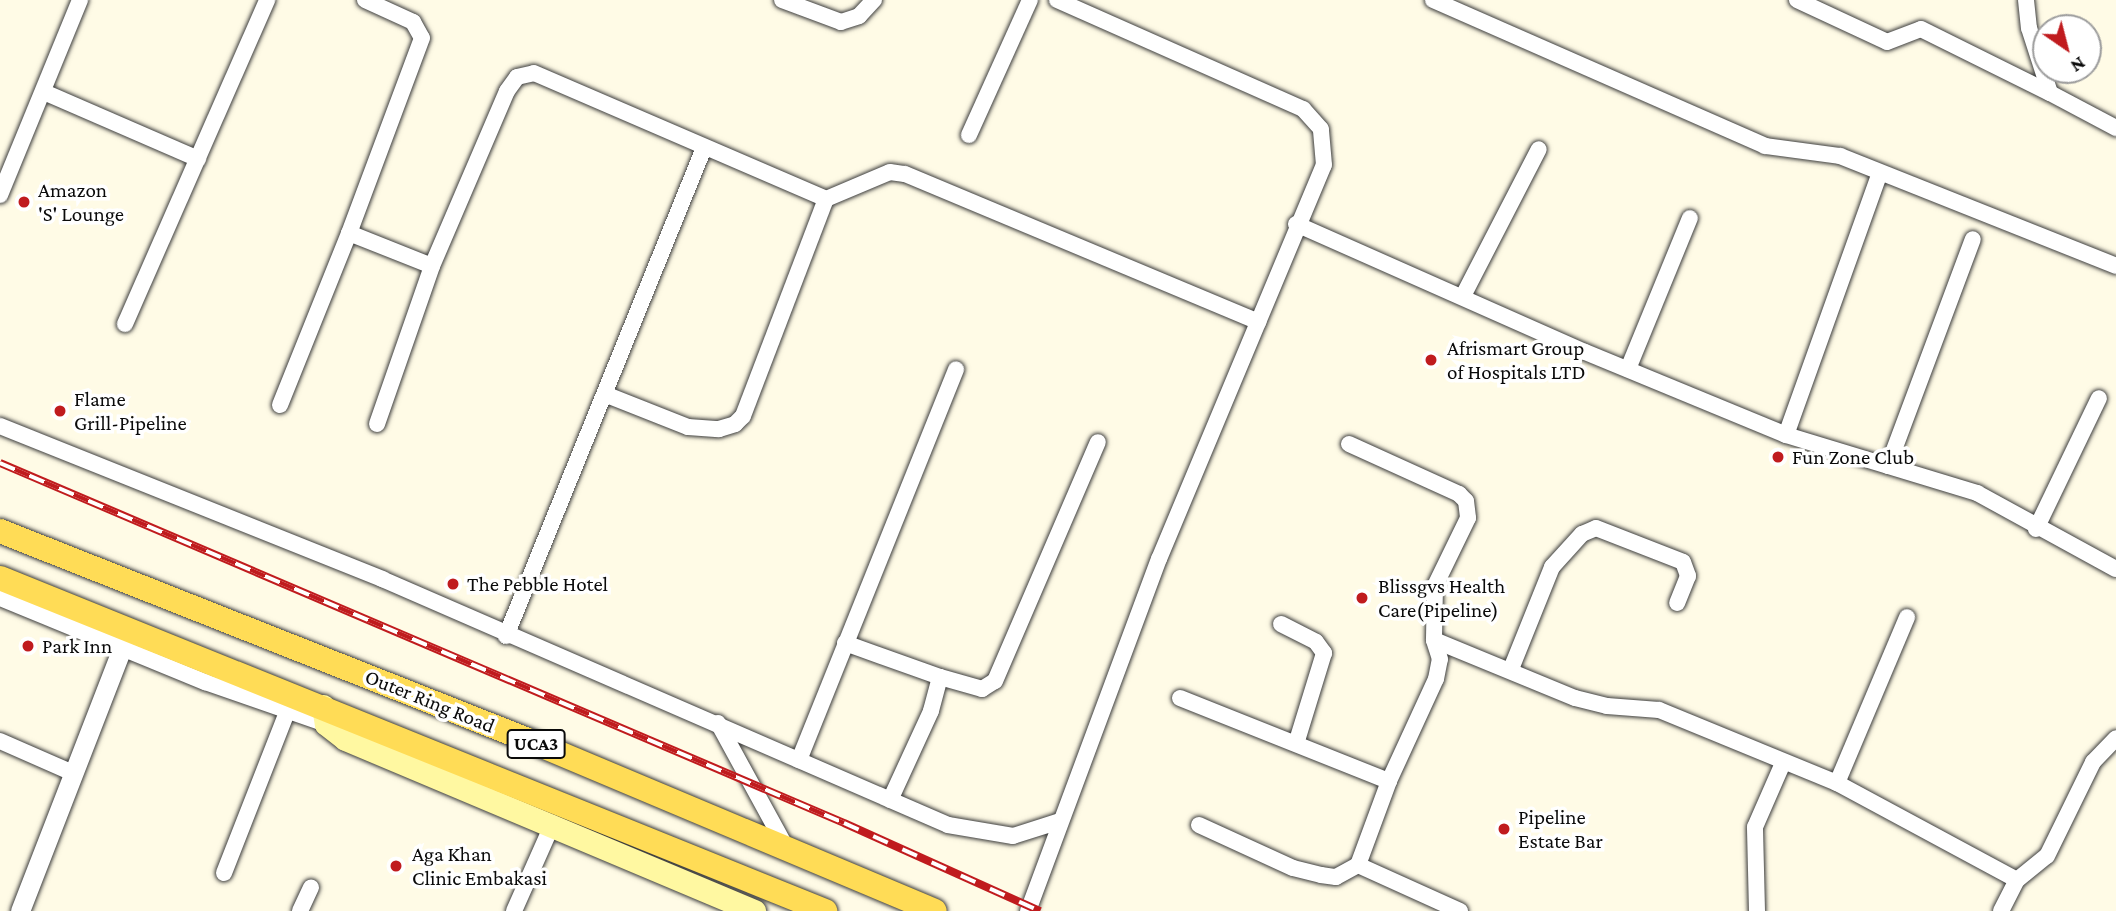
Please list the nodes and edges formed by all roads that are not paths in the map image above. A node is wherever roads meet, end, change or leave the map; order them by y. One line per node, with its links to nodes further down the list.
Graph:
1 (80, 0): 11 (street)
2 (267, 0): 17 (street)
3 (365, 0): 23 (street)
4 (782, 0): 5 (street)
5 (874, 0)
6 (1030, 0): 14 (street)
7 (1057, 0): 22 (street)
8 (1433, 0): 18 (street)
9 (1797, 0): 12 (street)
10 (2026, 0): 12 (street)
11 (44, 92): 17 (street); 19 (street)
12 (2050, 93): 13 (street)
13 (2116, 128)
14 (969, 135)
15 (704, 148): 20 (street); 25 (street); 32 (street)
16 (1539, 149): 27 (street)
17 (198, 159): 29 (street)
18 (1879, 175): 26 (street); 37 (street)
19 (0, 195)
20 (825, 199): 28 (street); 32 (street)
21 (1690, 218): 31 (street)
22 (1296, 223): 27 (street); 28 (street)
23 (349, 233): 25 (street); 34 (street)
24 (1973, 239): 40 (street)
25 (432, 266): 35 (street)
26 (2116, 266)
27 (1463, 296): 31 (street)
28 (1258, 322): 68 (street)
29 (125, 324)
30 (957, 369): 52 (street)
31 (1628, 369): 37 (street)
32 (607, 395): 50 (street)
33 (2099, 398): 41 (street)
34 (280, 405)
35 (377, 424)
36 (0, 426): 50 (street)
37 (1786, 435): 40 (street)
38 (1098, 442): 54 (street)
39 (1349, 444): 51 (street)
40 (1888, 466): 41 (street)
41 (2036, 529): 43 (street)
42 (0, 531): 71 (main road, Outer Ring Road / UCA3)
43 (2116, 569)
44 (0, 578): 49 (main road, UCA3)
45 (0, 598): 49 (street)
46 (1677, 603): 53 (street)
47 (1907, 617): 66 (street)
48 (1280, 624): 61 (street)
49 (120, 636): 56 (street); 57 (main road, UCA3); 64 (street)
50 (506, 636): 58 (street)
51 (1434, 640): 53 (street); 65 (street)
52 (845, 643): 54 (street); 62 (street)
53 (1511, 669): 63 (street)
54 (940, 677): 67 (street)
55 (1180, 698): 61 (street)
56 (286, 712): 57 (street); 73 (street)
57 (325, 715): 69 (main road, UCA3); 80 (main road, UCA3)
58 (718, 723): 62 (street); 71 (street)
59 (2116, 738): 74 (street)
60 (0, 741): 64 (street)
61 (1297, 741): 65 (street)
62 (799, 760): 67 (street)
63 (1783, 763): 66 (street); 84 (street)
64 (73, 773): 76 (street)
65 (1389, 781): 72 (street)
66 (1837, 783): 74 (street)
67 (890, 800): 68 (street)
68 (1060, 821): 82 (street)
69 (553, 823): 78 (street); 79 (main road, UCA3)
70 (1199, 825): 72 (street)
71 (787, 849): 81 (main road, Outer Ring Road / UCA3)
72 (1358, 865): 83 (street)
73 (224, 873)
74 (2017, 880): 85 (street)
75 (311, 887): 77 (street)
76 (20, 911)
77 (300, 911)
78 (513, 911)
79 (754, 911)
80 (825, 911)
81 (934, 911)
82 (1028, 911)
83 (1460, 911)
84 (1757, 911)
85 (2001, 911)

